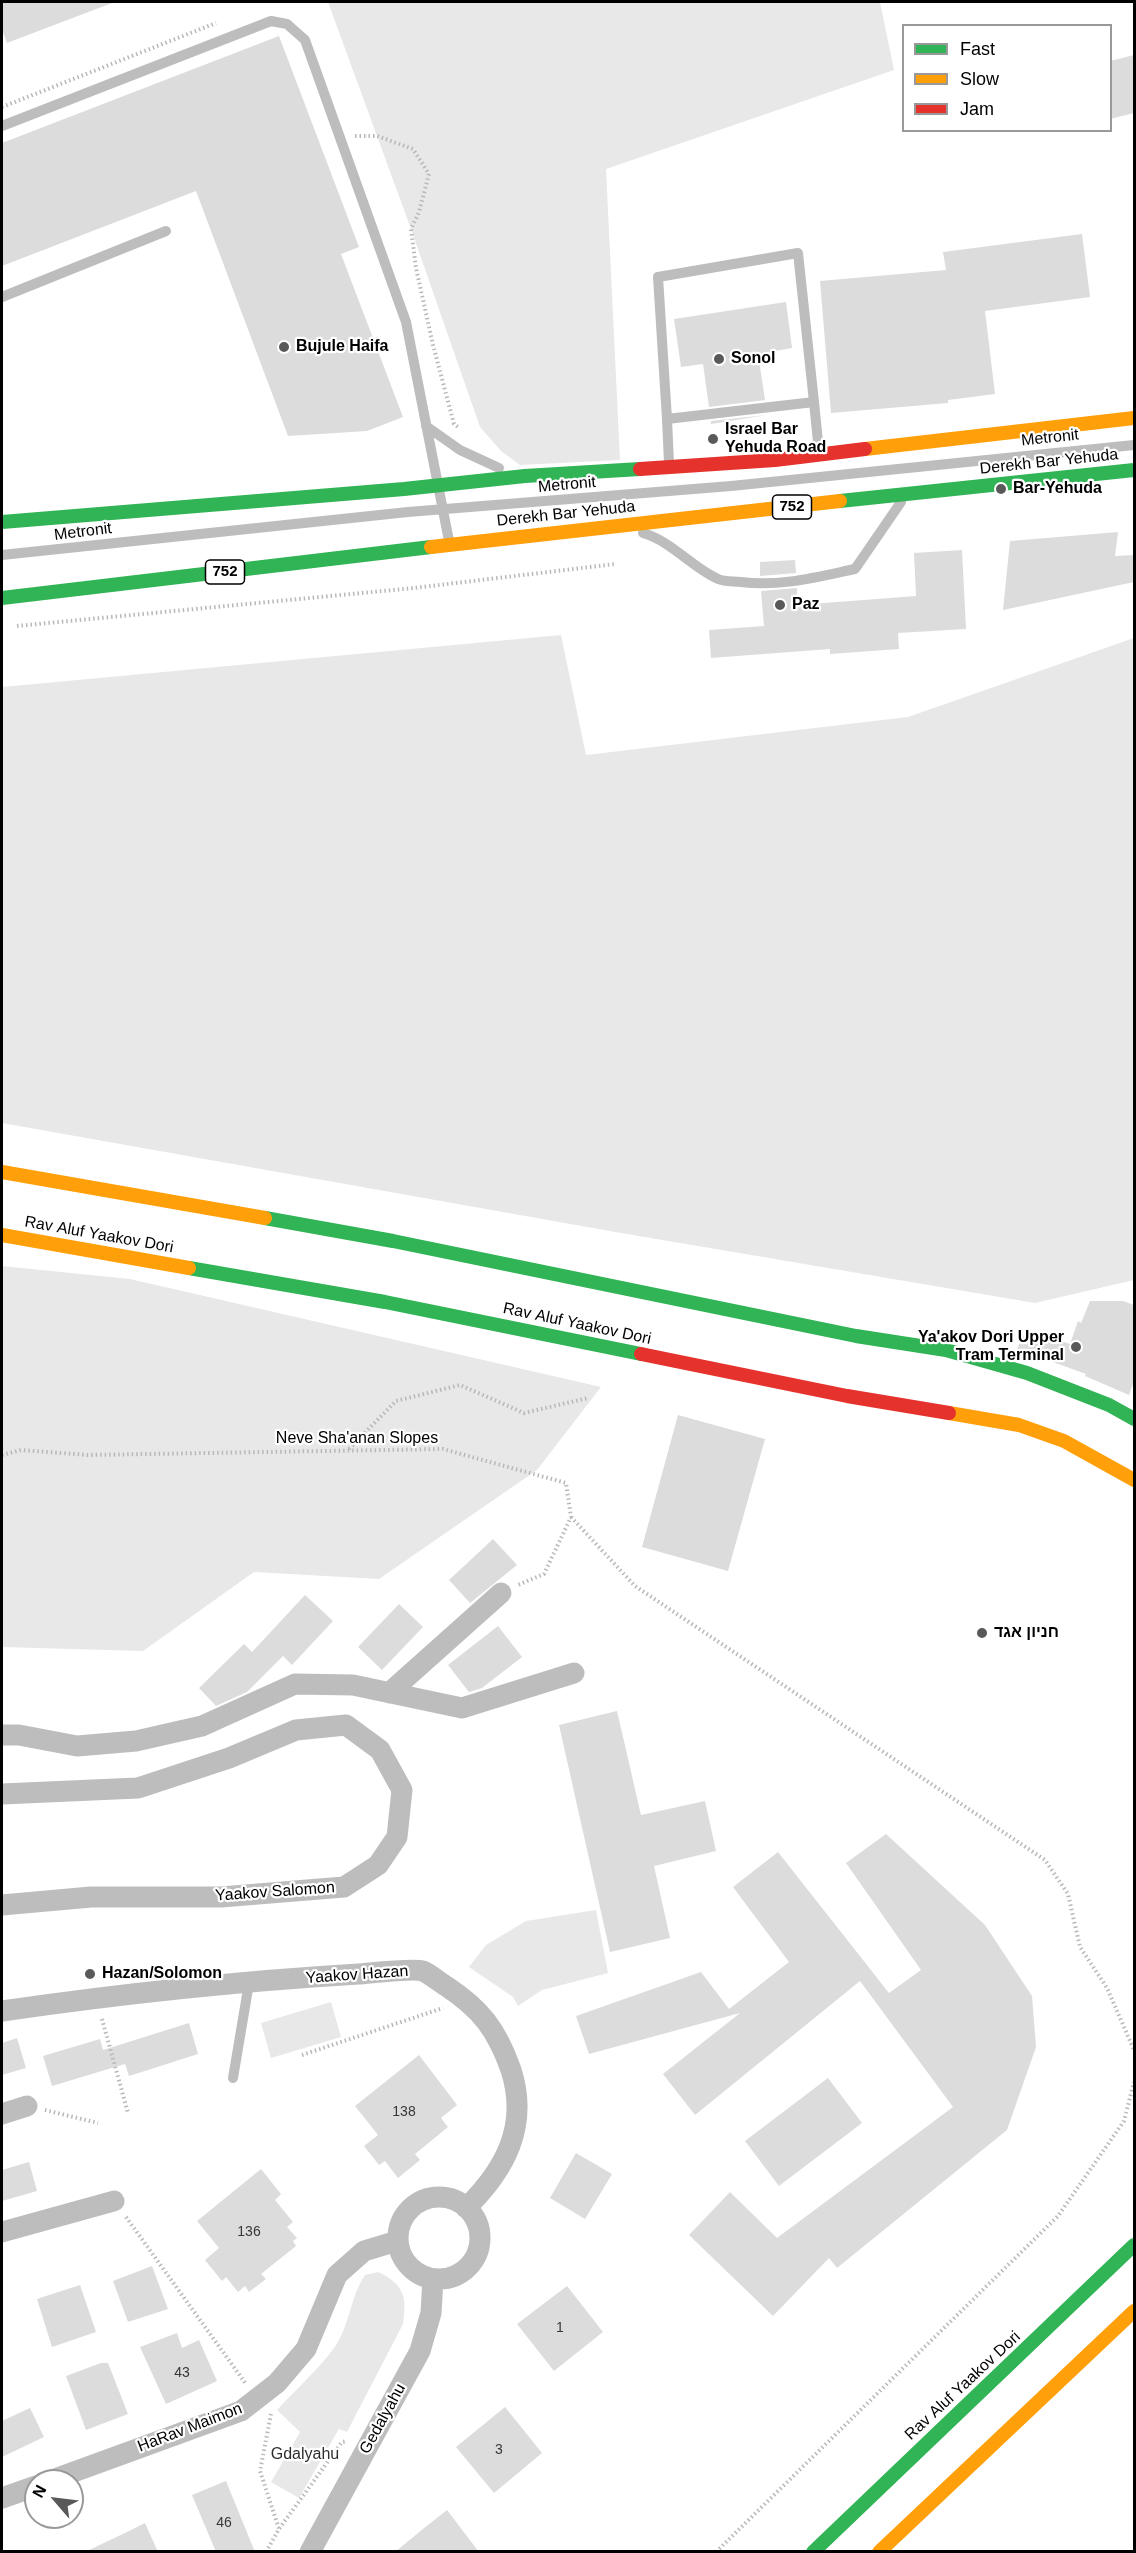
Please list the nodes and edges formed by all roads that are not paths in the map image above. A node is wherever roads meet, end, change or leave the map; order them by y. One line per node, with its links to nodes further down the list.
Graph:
1 (2, 126): 7 (lane)
2 (166, 231): 3 (lane)
3 (2, 297)
4 (814, 402): 6 (lane); 6 (lane); 9 (lane)
5 (1134, 418): 9 (main road, Derekh Bar Yehuda)
6 (667, 419): 10 (lane)
7 (426, 426): 12 (lane); 13 (lane)
8 (1134, 445): 15 (lane, Metronit)
9 (819, 455): 10 (main road, Derekh Bar Yehuda)
10 (669, 466): 12 (main road, Derekh Bar Yehuda)
11 (1134, 470): 14 (main road, Derekh Bar Yehuda / 752)
12 (525, 476): 13 (main road, Derekh Bar Yehuda)
13 (440, 485): 15 (lane); 16 (main road, Derekh Bar Yehuda)
14 (906, 494): 17 (main road, Derekh Bar Yehuda / 752); 17 (lane)
15 (444, 510): 18 (lane); 19 (lane, Metronit)
16 (2, 522)
17 (617, 525): 18 (main road, Derekh Bar Yehuda / 752)
18 (449, 544): 20 (main road, Derekh Bar Yehuda / 752)
19 (2, 555)
20 (2, 598)
21 (2, 1172): 23 (main road)
22 (2, 1235): 24 (main road, Rav Aluf Yaakov Dori)
23 (1134, 1419)
24 (1134, 1480)
25 (501, 1593): 27 (street)
26 (574, 1673): 27 (street)
27 (389, 1693): 28 (street)
28 (2, 1735)
29 (2, 1794): 30 (street, Yaakov Salomon)
30 (2, 1905)
31 (249, 1983): 32 (street, Yaakov Hazan); 33 (lane); 37 (street, Yaakov Hazan)
32 (2, 2011)
33 (233, 2078)
34 (27, 2106): 35 (street)
35 (2, 2114)
36 (114, 2201): 38 (street)
37 (466, 2208): 39 (street); 41 (street)
38 (2, 2232)
39 (398, 2241): 41 (street); 43 (street, HaRav Maimon)
40 (1134, 2245): 47 (main road, Rav Aluf Yaakov Dori)
41 (433, 2279): 46 (street, Gedalyahu)
42 (1134, 2310): 48 (main road)
43 (82, 2469)
44 (24, 2490): 45 (street)
45 (2, 2498)
46 (310, 2552)
47 (813, 2552)
48 (879, 2552)

